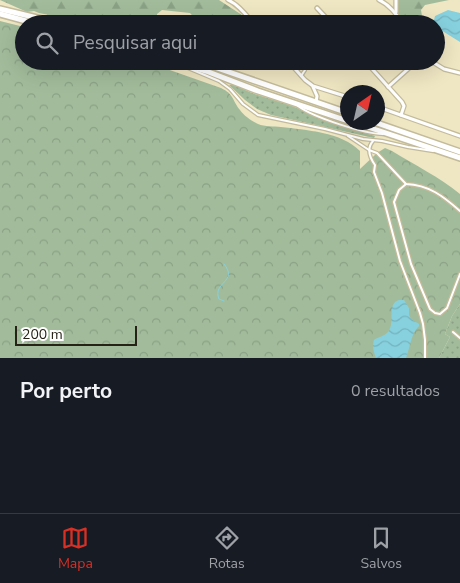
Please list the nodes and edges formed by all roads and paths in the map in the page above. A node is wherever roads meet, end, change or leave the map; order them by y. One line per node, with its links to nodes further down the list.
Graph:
1 (228, 0): 5 (street)
2 (378, 0): 6 (street)
3 (388, 0): 6 (street)
4 (394, 0): 9 (street)
5 (235, 1): 12 (street)
6 (389, 6): 9 (street)
7 (318, 8): 13 (street)
8 (0, 10): 11 (main road)
9 (396, 13)
10 (0, 14): 14 (main road)
11 (22, 15)
12 (247, 15)
13 (324, 15)
14 (15, 18)
15 (445, 69): 23 (street)
16 (193, 70): 37 (lane)
17 (203, 70): 28 (main road)
18 (223, 70): 29 (main road)
19 (296, 70): 24 (street)
20 (305, 70): 24 (lane)
21 (373, 70): 26 (street)
22 (407, 70): 26 (street)
23 (460, 72)
24 (301, 76): 25 (street)
25 (313, 86): 27 (street); 29 (street)
26 (388, 87): 32 (street)
27 (340, 94)
28 (292, 102): 33 (main road); 36 (lane)
29 (316, 102): 30 (main road)
30 (340, 110)
31 (385, 110): 32 (street)
32 (400, 115): 38 (street)
33 (340, 118)
34 (385, 126): 41 (main road)
35 (376, 130): 36 (main road)
36 (388, 134): 42 (main road)
37 (346, 135): 39 (lane); 40 (lane)
38 (460, 136)
39 (374, 141): 40 (lane); 42 (lane)
40 (369, 150): 44 (lane); 49 (lane)
41 (460, 152)
42 (444, 153): 43 (main road)
43 (460, 158)
44 (406, 184): 45 (lane); 46 (lane)
45 (460, 211)
46 (460, 274)
47 (453, 332): 48 (lane)
48 (460, 338)
49 (425, 358)

